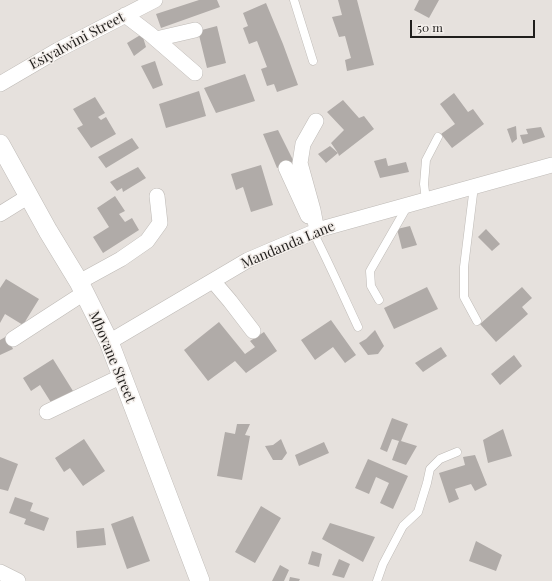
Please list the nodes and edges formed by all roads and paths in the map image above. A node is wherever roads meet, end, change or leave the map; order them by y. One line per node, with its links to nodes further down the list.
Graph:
1 (155, 0): 3 (street, Esiyalwini Street)
2 (294, 0): 6 (lane)
3 (125, 15): 5 (street); 8 (street, Esiyalwini Street)
4 (195, 30): 5 (street)
5 (156, 39): 7 (street)
6 (313, 61)
7 (195, 73)
8 (0, 84)
9 (316, 121): 20 (street)
10 (438, 137): 17 (lane)
11 (0, 144): 15 (street, Mbovane Street)
12 (552, 166): 14 (street, Mandanda Lane)
13 (286, 168): 20 (street)
14 (474, 186): 17 (street, Mandanda Lane); 24 (lane)
15 (29, 196): 19 (street); 22 (street, Mbovane Street)
16 (157, 196): 22 (street)
17 (426, 200): 18 (street, Mandanda Lane)
18 (409, 204): 20 (street, Mandanda Lane); 23 (lane)
19 (0, 214)
20 (315, 231): 21 (street, Mandanda Lane); 25 (lane)
21 (212, 281): 26 (street); 28 (street, Mandanda Lane)
22 (81, 288): 27 (street); 28 (street, Mbovane Street)
23 (379, 300)
24 (477, 320)
25 (358, 327)
26 (253, 331)
27 (13, 339)
28 (109, 342): 29 (street, Mbovane Street)
29 (122, 376): 30 (street); 34 (street, Mbovane Street)
30 (47, 412)
31 (457, 452): 35 (lane)
32 (0, 572): 33 (street)
33 (18, 581)
34 (200, 581)
35 (377, 581)

